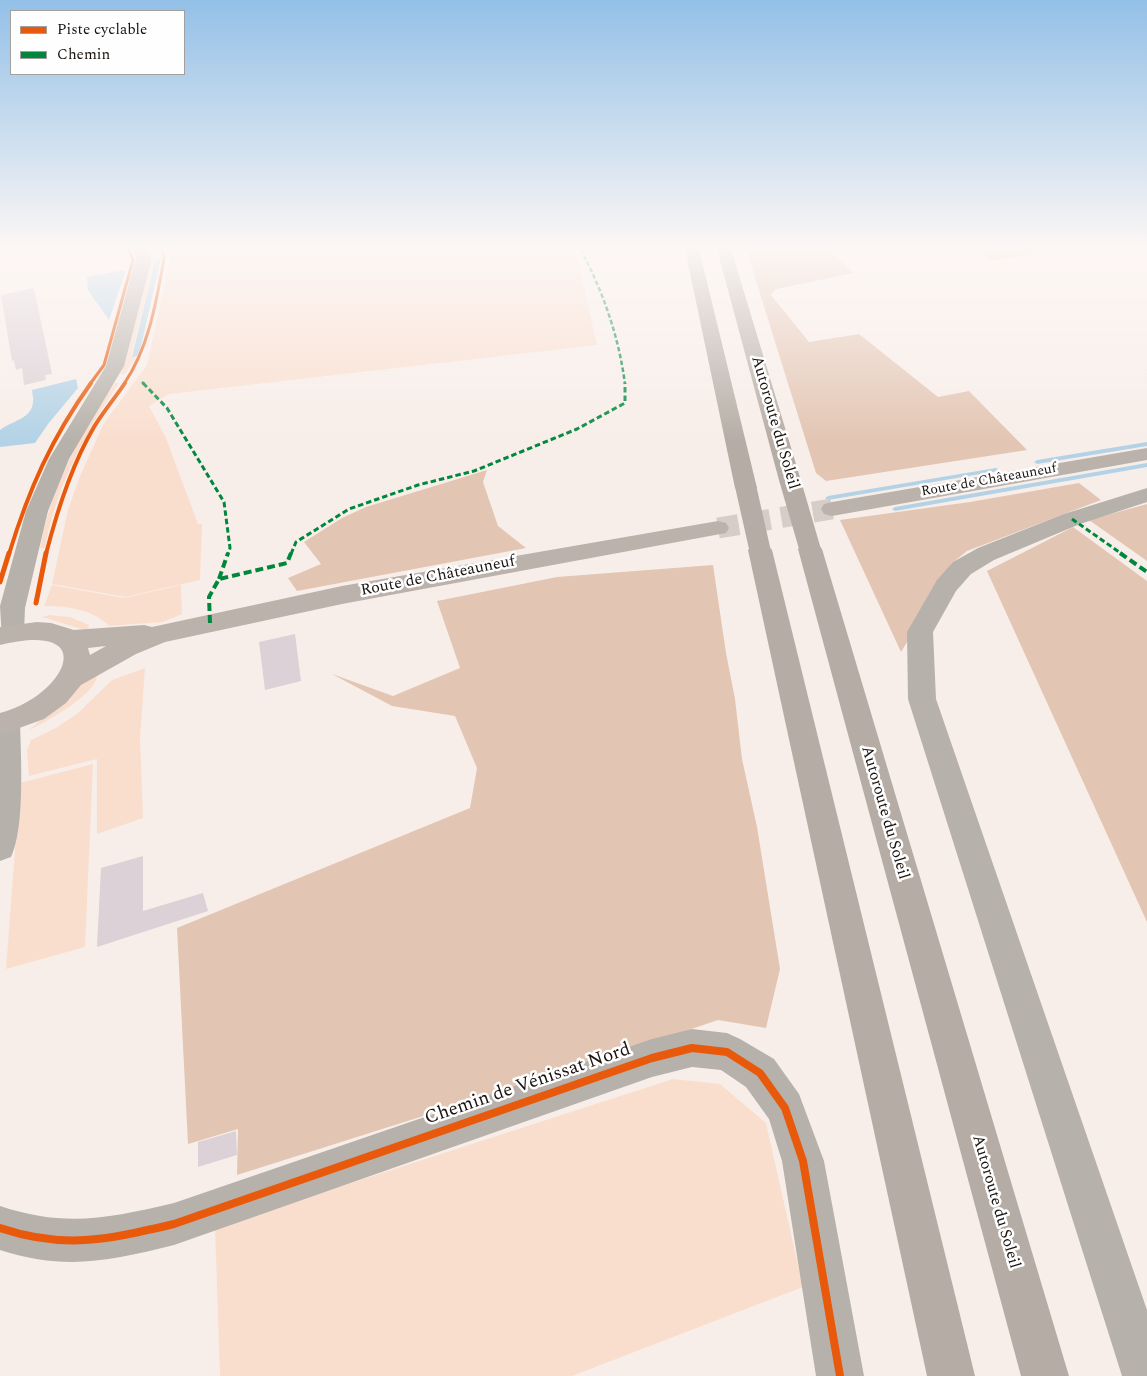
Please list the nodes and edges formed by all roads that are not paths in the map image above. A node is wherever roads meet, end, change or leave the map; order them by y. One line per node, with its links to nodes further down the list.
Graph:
1 (131, 313): 9 (street)
2 (707, 313): 16 (highway, bridge)
3 (742, 313): 17 (highway, Autoroute du Soleil, bridge)
4 (1147, 454): 6 (main road, Route de Châteauneuf)
5 (1147, 495): 18 (street)
6 (832, 509)
7 (718, 528): 8 (main road, Route de Châteauneuf)
8 (160, 634): 10 (main road, Route de Châteauneuf); 11 (main road, Route de Châteauneuf)
9 (6, 635): 10 (main road, Route de Châteauneuf)
10 (69, 640): 11 (main road, Route de Châteauneuf)
11 (71, 678): 12 (main road, Route de Châteauneuf)
12 (3, 724): 13 (street)
13 (0, 847)
14 (0, 1228): 15 (street, Chemin de Vénissat Nord)
15 (840, 1376)
16 (951, 1376)
17 (1045, 1376)
18 (1146, 1376)

